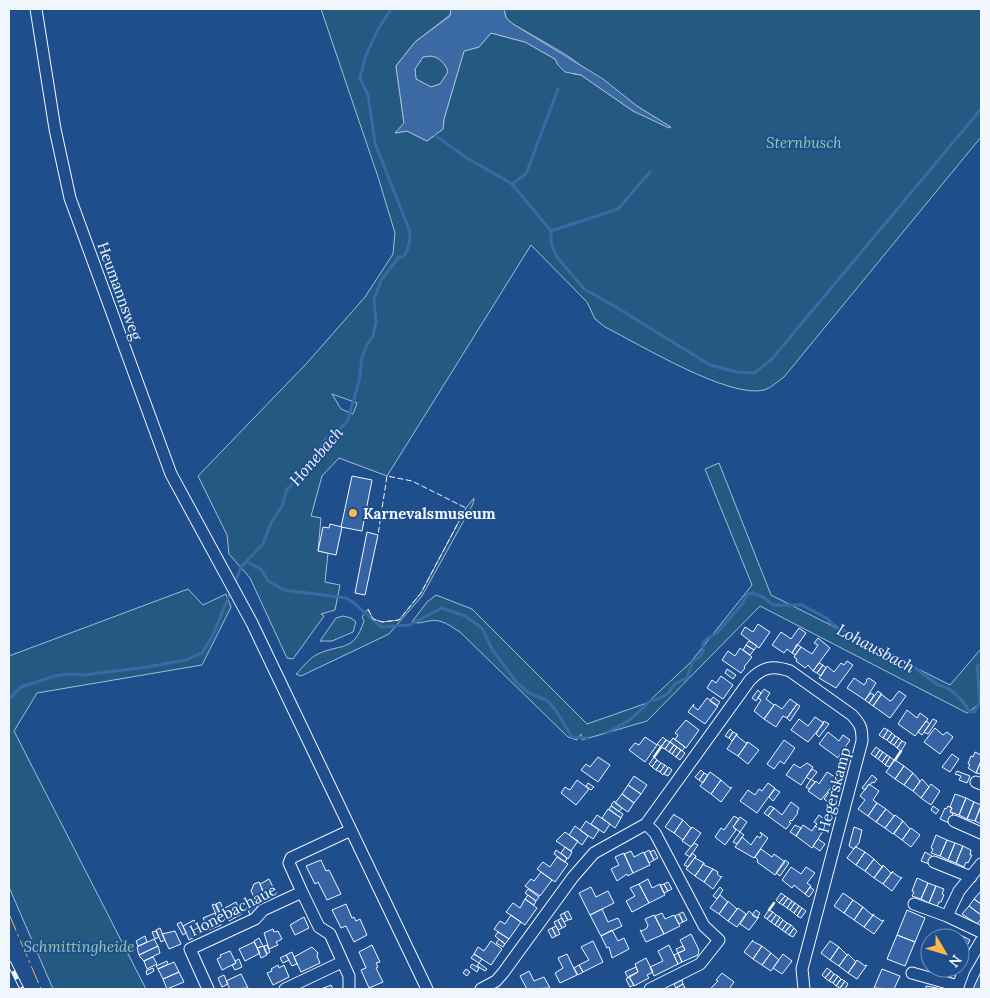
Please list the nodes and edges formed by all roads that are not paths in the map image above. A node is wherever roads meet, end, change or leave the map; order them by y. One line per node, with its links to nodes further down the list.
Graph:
1 (36, 9): 4 (street, Heumannsweg)
2 (954, 821): 5 (street)
3 (646, 824): 21 (street, Hegerskamp); 22 (street); 23 (street, Hegerskamp)
4 (351, 830): 9 (street, Honebachaue); 20 (street)
5 (981, 833)
6 (934, 862): 8 (street)
7 (981, 864): 8 (street)
8 (971, 877): 11 (street)
9 (302, 892): 14 (street, Honebachaue); 18 (street, Honebachaue)
10 (914, 904): 11 (street)
11 (947, 916): 12 (street)
12 (981, 932)
13 (981, 941): 17 (street)
14 (342, 962): 16 (street); 19 (street, Honebachaue)
15 (912, 973): 17 (street)
16 (288, 988)
17 (958, 988)
18 (208, 989)
19 (349, 989)
20 (427, 989)
21 (481, 989)
22 (650, 989)
23 (804, 989)

